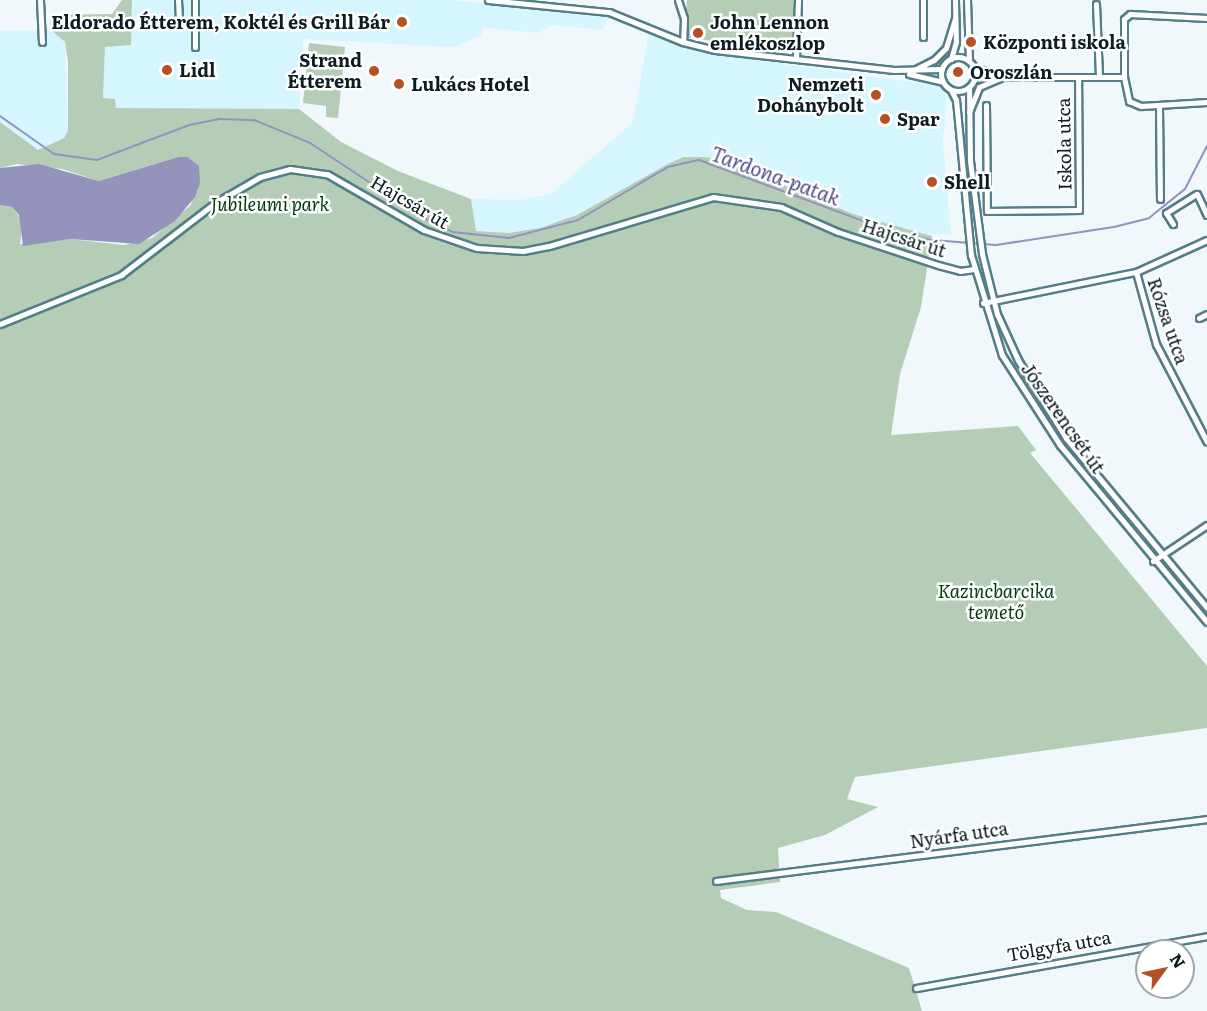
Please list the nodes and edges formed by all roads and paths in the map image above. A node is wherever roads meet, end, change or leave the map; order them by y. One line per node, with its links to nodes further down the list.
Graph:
1 (40, 0): 15 (street)
2 (178, 0): 11 (street)
3 (195, 0): 17 (street)
4 (488, 0): 16 (street)
5 (678, 0): 16 (street)
6 (798, 0): 18 (street)
7 (923, 0): 14 (street)
8 (955, 0): 12 (street)
9 (967, 0): 20 (street)
10 (1096, 4): 26 (street)
11 (179, 17)
12 (955, 18): 19 (street); 24 (street)
13 (1207, 18): 27 (street)
14 (923, 37)
15 (42, 42)
16 (682, 42): 18 (street)
17 (195, 46)
18 (796, 58): 23 (street)
19 (951, 59): 20 (street); 22 (street)
20 (970, 61): 21 (street)
21 (974, 68): 25 (street, Iskola utca); 31 (street)
22 (942, 69): 24 (street); 30 (street)
23 (894, 70): 24 (street); 30 (street)
24 (912, 71)
25 (1009, 77): 28 (street); 29 (street, Iskola utca)
26 (1099, 77): 27 (street, Iskola utca); 29 (street, Iskola utca)
27 (1124, 77): 35 (street)
28 (993, 78): 31 (street); 36 (street)
29 (1078, 78): 34 (street, Iskola utca)
30 (943, 82): 32 (street)
31 (970, 86): 32 (street); 36 (street, Jószerencsét út)
32 (951, 90): 41 (street, Jószerencsét út)
33 (1207, 102): 35 (street)
34 (986, 105)
35 (1159, 106): 37 (street)
36 (968, 128): 43 (street, Jószerencsét út)
37 (1160, 199)
38 (1207, 215): 39 (street)
39 (1173, 224)
40 (1207, 240): 42 (street)
41 (974, 269): 44 (street, Jószerencsét út); 47 (street, Hajcsár út)
42 (1136, 272): 43 (street); 48 (street, Rózsa utca)
43 (993, 301): 44 (street); 50 (street, Jószerencsét út)
44 (983, 303): 51 (street, Jószerencsét út)
45 (1207, 314): 46 (street)
46 (1199, 318)
47 (0, 324)
48 (1207, 442)
49 (1207, 525): 50 (street)
50 (1162, 556): 51 (street); 52 (street, Jószerencsét út)
51 (1153, 561): 53 (street, Jószerencsét út)
52 (1207, 608)
53 (1207, 622)
54 (1207, 819): 55 (street, Nyárfa utca)
55 (716, 881)
56 (1207, 936): 57 (street, Tölgyfa utca)
57 (916, 988)

